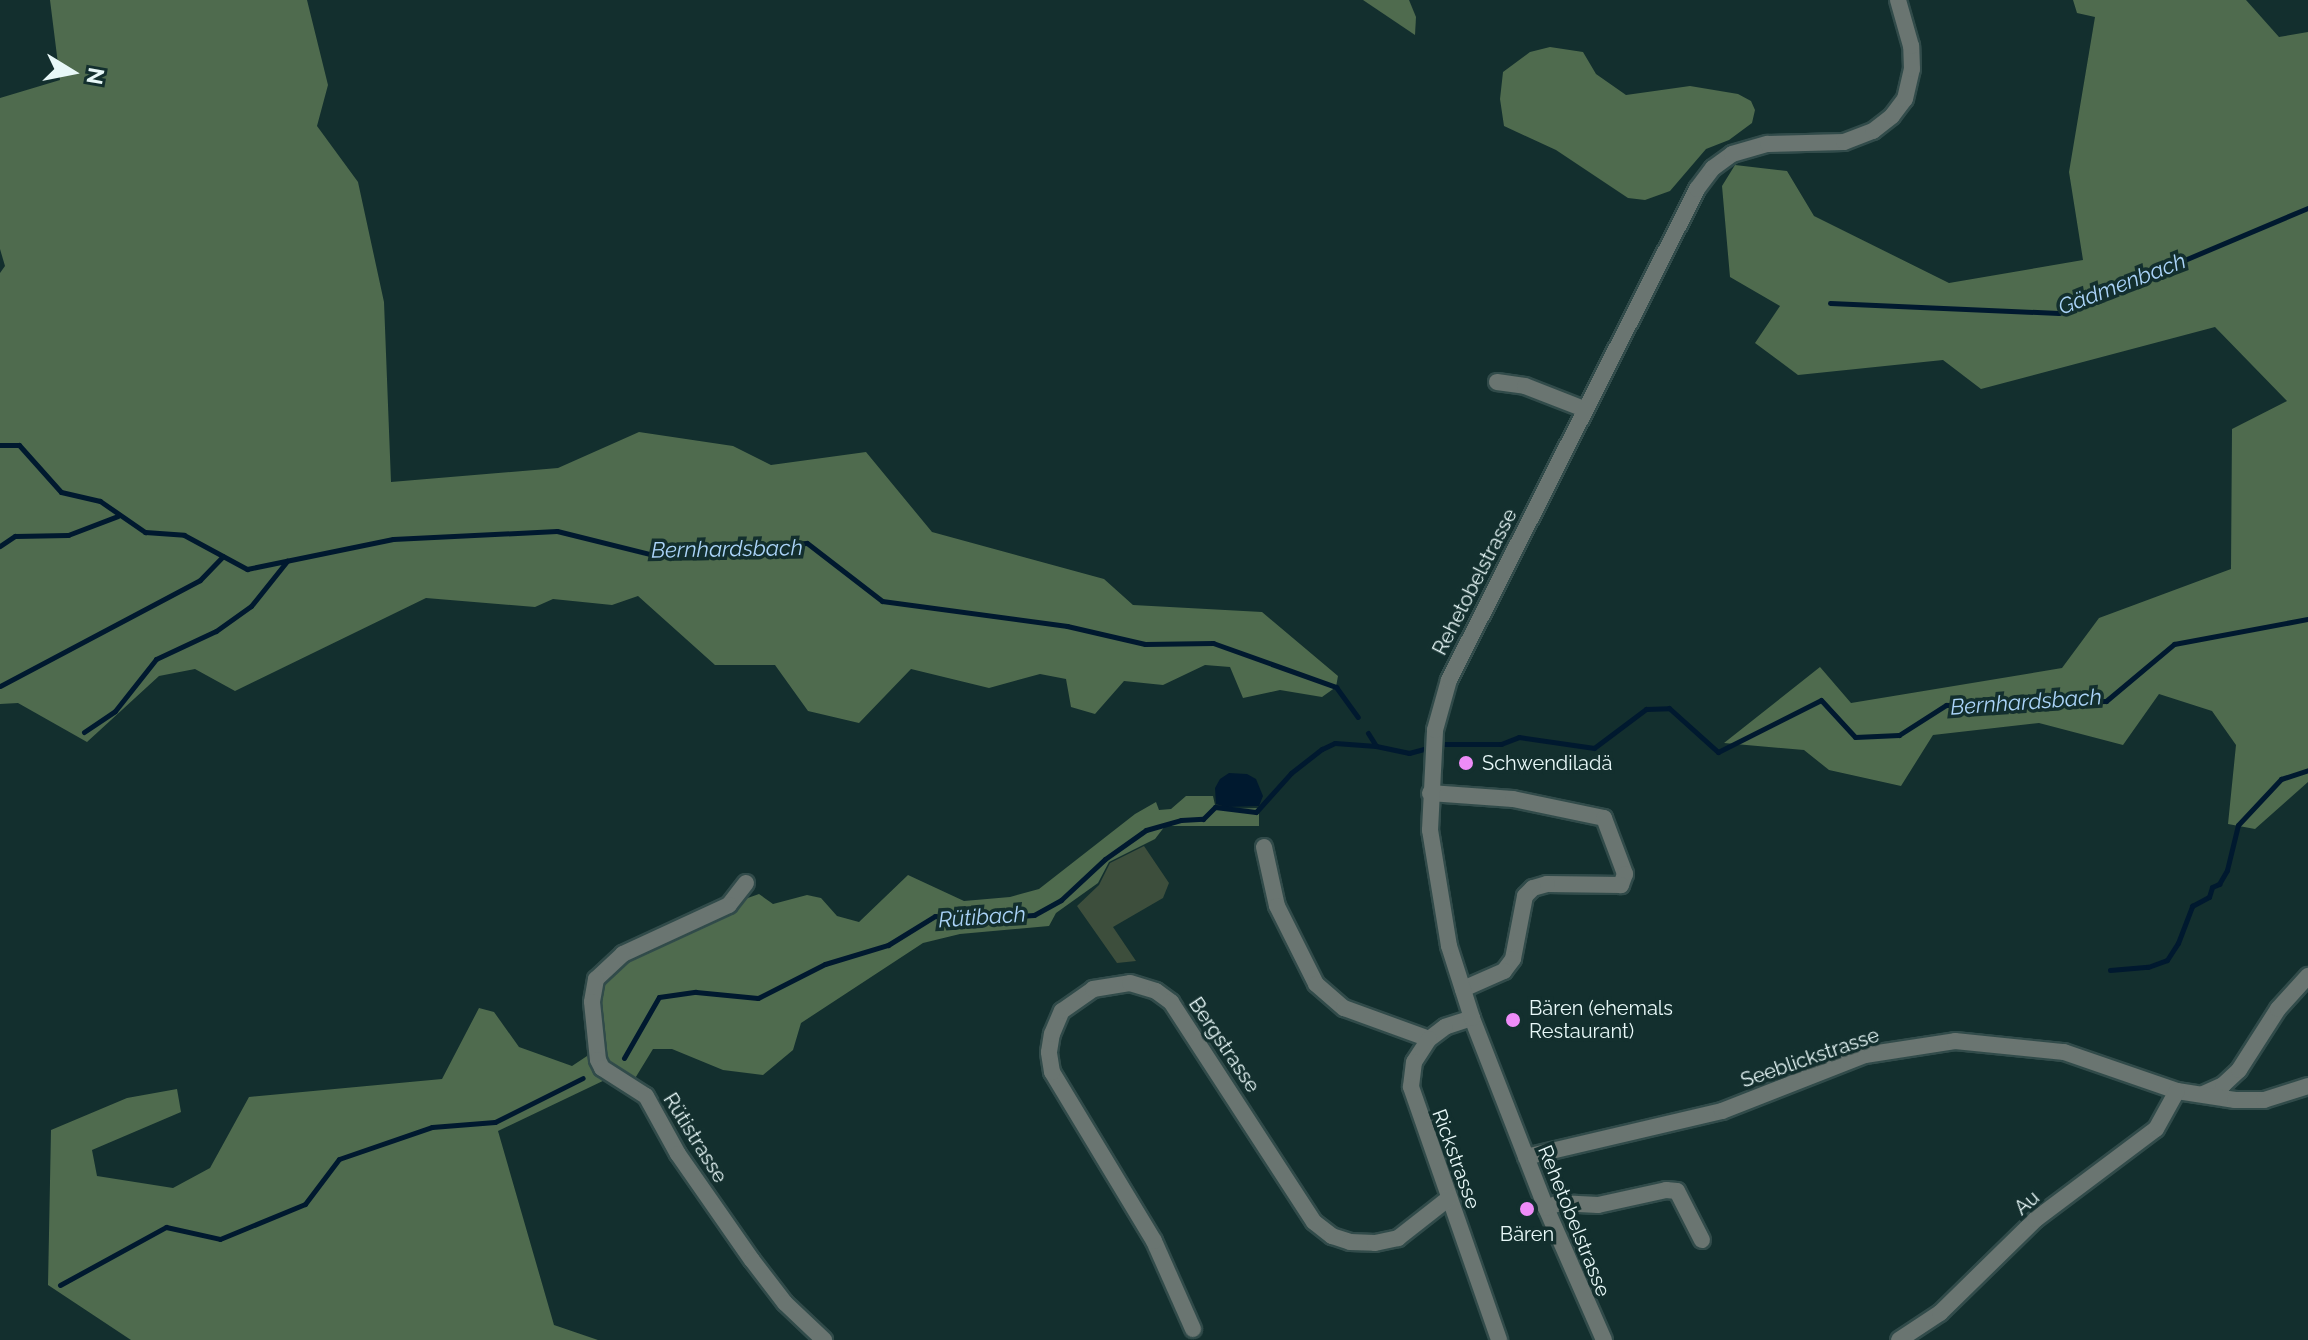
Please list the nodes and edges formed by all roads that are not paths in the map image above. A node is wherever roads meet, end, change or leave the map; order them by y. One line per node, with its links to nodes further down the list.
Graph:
1 (1898, 0): 3 (street, Rehetobelstrasse)
2 (1497, 382): 3 (street)
3 (1584, 409): 4 (street, Rehetobelstrasse)
4 (1430, 793): 8 (street, Rehetobelstrasse); 8 (street)
5 (1264, 847): 10 (street)
6 (746, 883): 19 (street, Rütistrasse)
7 (2308, 976): 13 (street)
8 (1463, 989): 9 (street, Rehetobelstrasse)
9 (1472, 1018): 10 (street); 14 (street, Rehetobelstrasse)
10 (1429, 1039): 15 (street, Rickstrasse)
11 (2308, 1086): 13 (street, Seeblickstrasse)
12 (2177, 1091): 13 (street, Seeblickstrasse); 14 (street, Seeblickstrasse); 22 (street, Au)
13 (2201, 1094)
14 (1526, 1157): 16 (street, Rehetobelstrasse)
15 (1449, 1198): 18 (street, Bergstrasse); 20 (street, Rickstrasse)
16 (1546, 1208): 17 (street); 21 (street, Rehetobelstrasse)
17 (1702, 1240)
18 (1193, 1329)
19 (824, 1340)
20 (1499, 1340)
21 (1604, 1340)
22 (1899, 1340)

